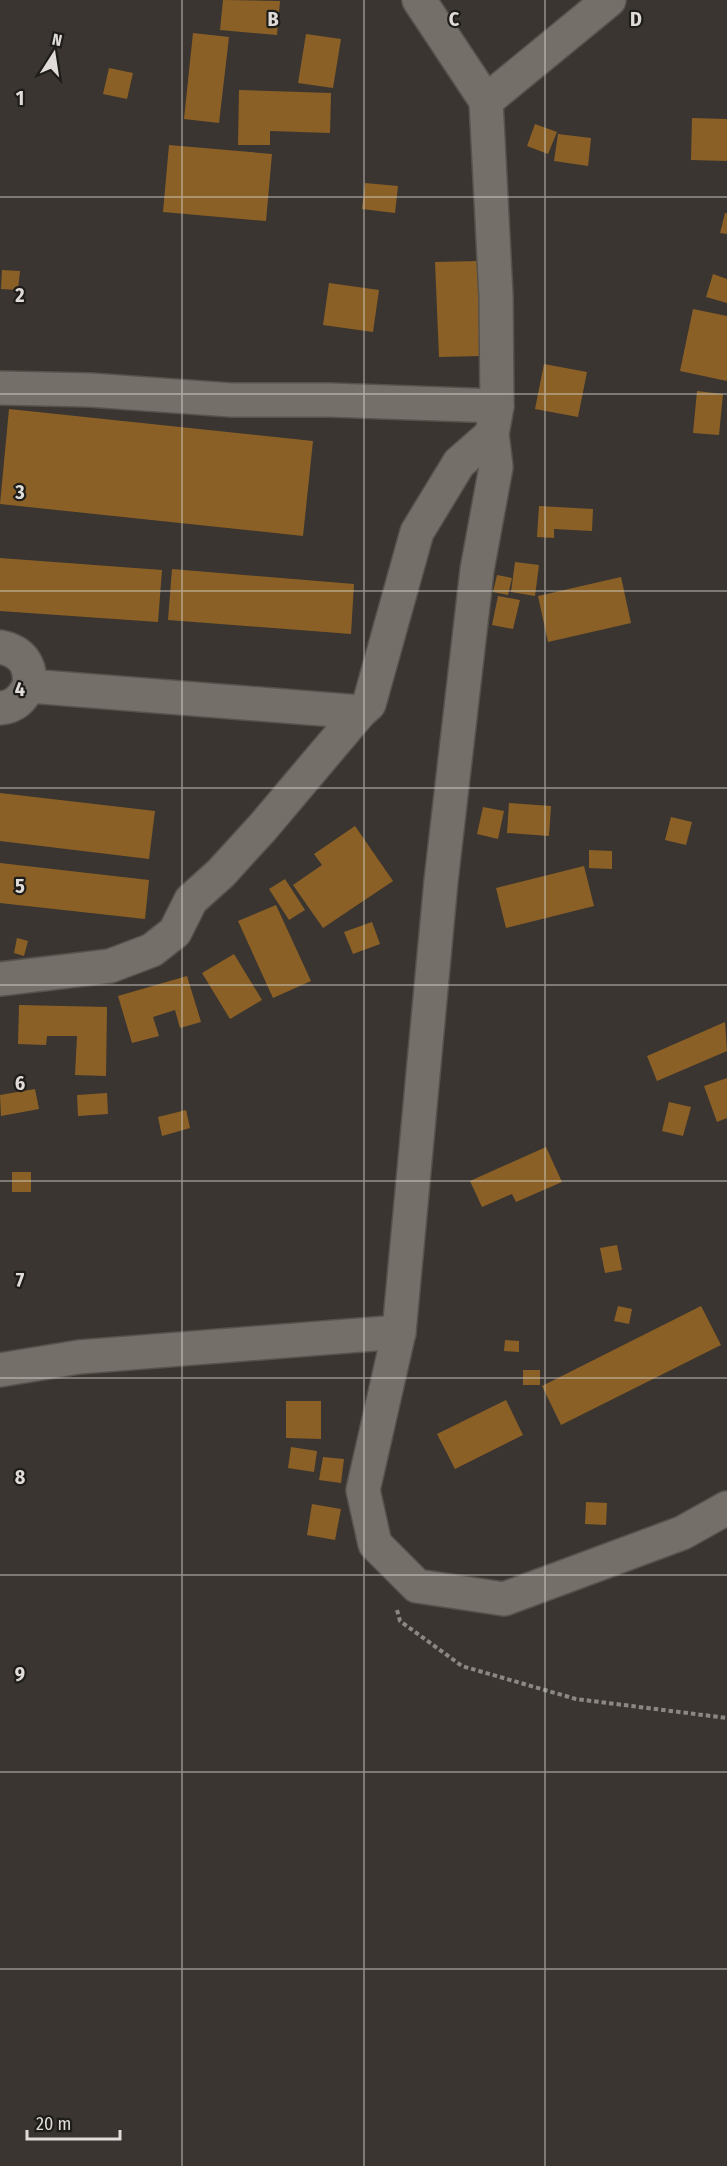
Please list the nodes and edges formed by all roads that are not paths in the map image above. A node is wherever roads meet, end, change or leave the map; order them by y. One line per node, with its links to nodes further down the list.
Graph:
1 (419, 0): 3 (street)
2 (609, 0): 3 (street)
3 (486, 101): 5 (street)
4 (0, 388): 5 (street)
5 (494, 420): 9 (street); 11 (street)
6 (0, 647): 7 (street)
7 (29, 686): 8 (street); 9 (street)
8 (0, 708)
9 (360, 712): 10 (street)
10 (0, 979)
11 (399, 1332): 12 (street); 13 (street)
12 (0, 1370)
13 (727, 1508)

